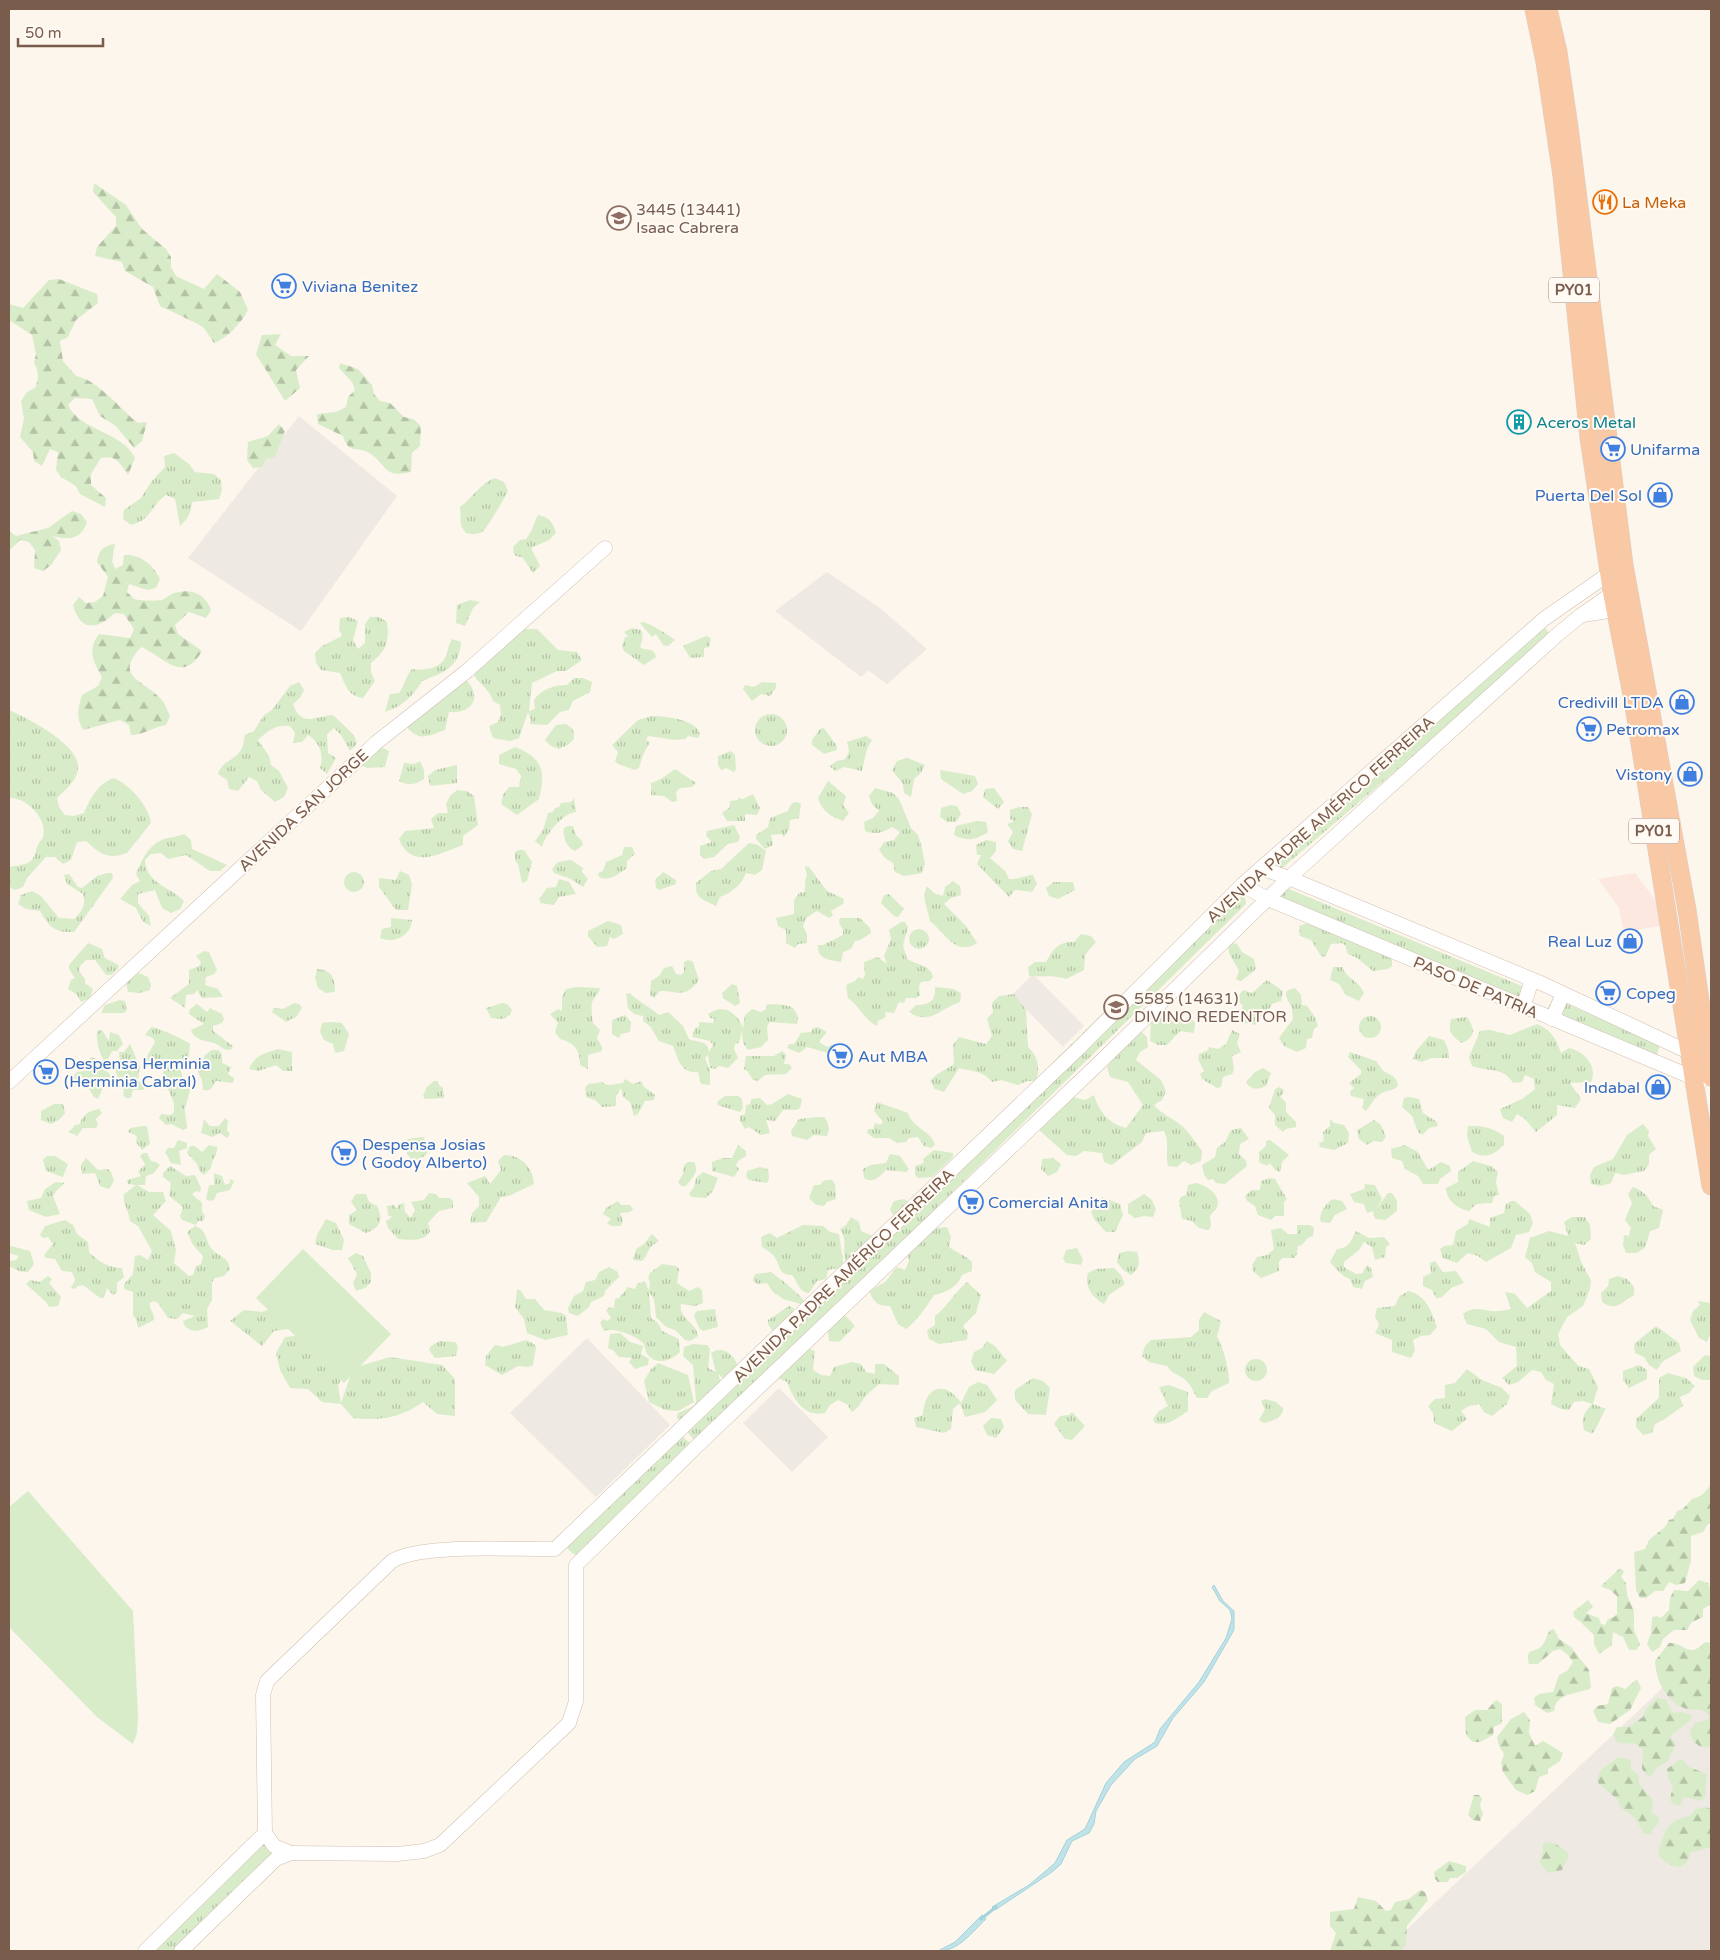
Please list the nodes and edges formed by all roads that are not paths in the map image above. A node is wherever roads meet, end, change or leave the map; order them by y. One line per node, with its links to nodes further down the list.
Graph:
1 (1534, 9): 4 (highway, PY01)
2 (1548, 9): 4 (highway, PY01)
3 (606, 548): 21 (street, AVENIDA SAN JORGE)
4 (1616, 569): 5 (highway, PY01); 8 (street, AVENIDA PADRE AMÉRICO FERREIRA)
5 (1620, 588): 6 (highway, PY01); 7 (street, AVENIDA PADRE AMÉRICO FERREIRA); 19 (highway, PY01)
6 (1615, 610): 7 (street); 17 (highway, PY01)
7 (1580, 616): 9 (street, AVENIDA PADRE AMÉRICO FERREIRA)
8 (1261, 868): 9 (street, PASO DE PATRIA); 10 (street, AVENIDA PADRE AMÉRICO FERREIRA)
9 (1289, 878): 11 (street, AVENIDA PADRE AMÉRICO FERREIRA); 12 (street, PASO DE PATRIA)
10 (1242, 885): 11 (street, PASO DE PATRIA); 24 (street, AVENIDA PADRE AMÉRICO FERREIRA)
11 (1268, 899): 14 (street, PASO DE PATRIA); 25 (street, AVENIDA PADRE AMÉRICO FERREIRA)
12 (1532, 980): 13 (street, PASO DE PATRIA); 14 (street)
13 (1563, 994): 15 (street); 16 (street, PASO DE PATRIA)
14 (1523, 1007): 15 (street, PASO DE PATRIA)
15 (1552, 1019): 18 (street, PASO DE PATRIA)
16 (1669, 1043): 17 (street, PASO DE PATRIA); 18 (street)
17 (1690, 1052): 19 (street, PASO DE PATRIA); 20 (highway, PY01)
18 (1663, 1066): 20 (street, PASO DE PATRIA)
19 (1710, 1067)
20 (1693, 1077): 22 (street, PASO DE PATRIA); 23 (highway, PY01)
21 (9, 1082)
22 (1711, 1085)
23 (1711, 1186)
24 (555, 1549): 25 (street); 26 (street)
25 (576, 1565): 27 (street)
26 (264, 1833): 27 (street); 28 (street)
27 (291, 1853): 29 (street)
28 (145, 1951)
29 (181, 1951)

